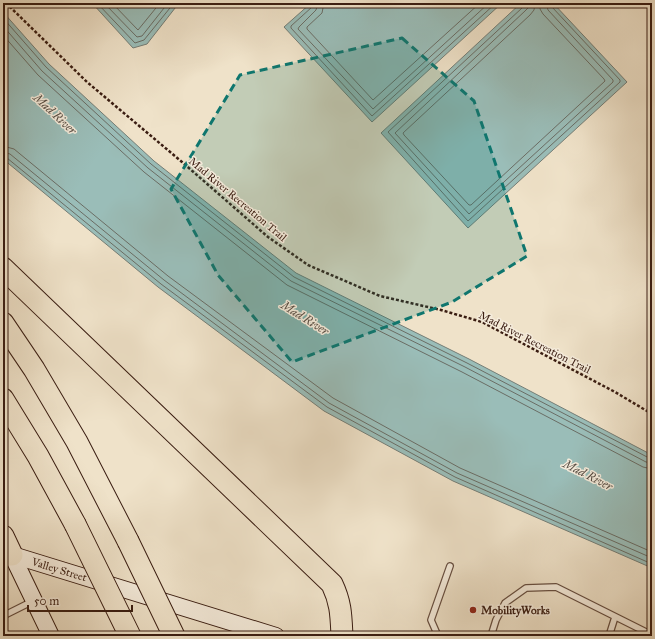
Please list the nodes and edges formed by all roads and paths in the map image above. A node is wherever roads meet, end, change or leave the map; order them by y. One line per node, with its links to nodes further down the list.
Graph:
1 (6, 3): 5 (path, Mad River Recreation Trail)
2 (3, 268): 16 (highway)
3 (3, 323): 14 (highway, bridge)
4 (3, 399): 13 (highway, bridge)
5 (652, 414)
6 (3, 536): 7 (highway)
7 (8, 554): 9 (main road); 15 (main road, Valley Street)
8 (450, 566): 17 (lane)
9 (34, 601): 10 (lane); 12 (main road)
10 (3, 616)
11 (615, 617): 18 (lane); 19 (lane); 20 (lane)
12 (50, 636)
13 (130, 636)
14 (174, 636)
15 (276, 636)
16 (342, 636)
17 (438, 636)
18 (491, 636)
19 (609, 636)
20 (652, 636)

